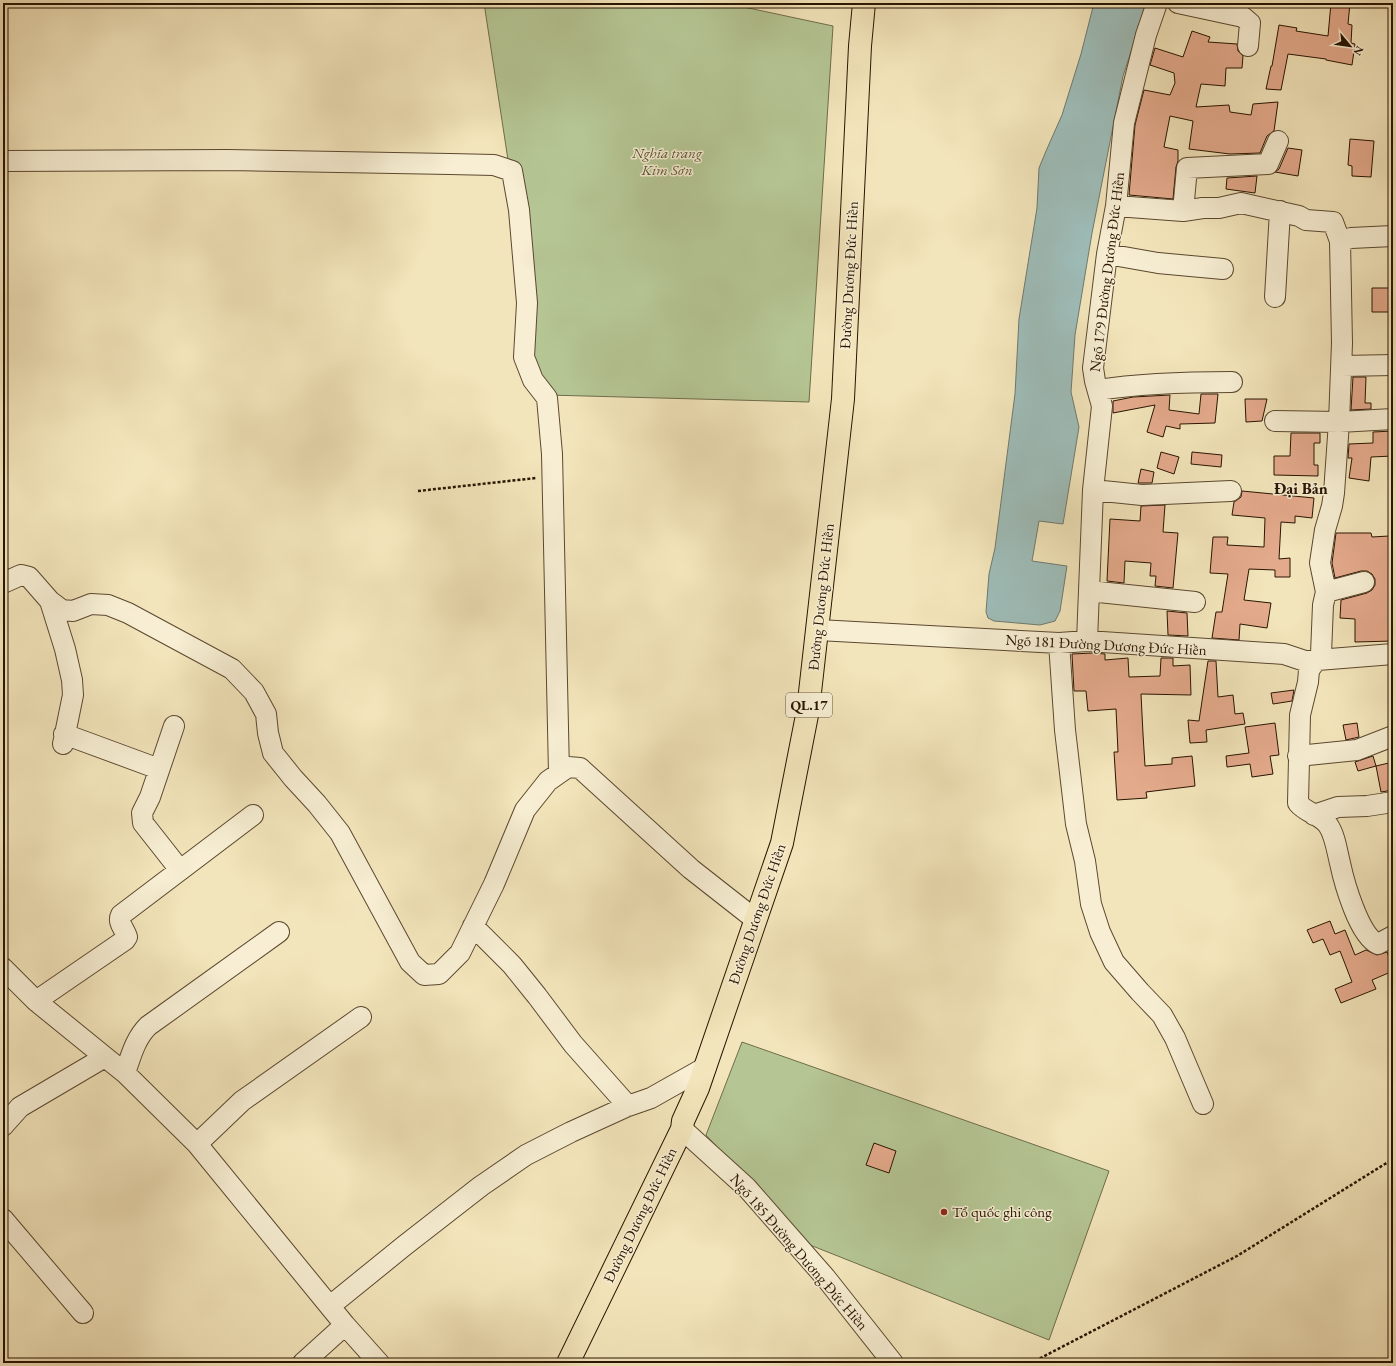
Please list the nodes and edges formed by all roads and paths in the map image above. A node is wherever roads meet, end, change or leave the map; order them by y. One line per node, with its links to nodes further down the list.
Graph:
1 (864, 3): 32 (highway, Đường Dương Đức Hiền / QL.17)
2 (1157, 3): 7 (street, Ngõ 179 Đường Dương Đức Hiền)
3 (1178, 3): 4 (street)
4 (1248, 46)
5 (1278, 141): 8 (street)
6 (3, 161): 22 (street)
7 (1116, 206): 8 (street); 12 (street, Ngõ 179 Đường Dương Đức Hiền)
8 (1183, 211): 9 (street)
9 (1280, 211): 11 (street); 14 (street)
10 (1393, 236): 11 (street)
11 (1340, 241): 16 (street)
12 (1107, 254): 13 (street); 18 (street, Ngõ 179 Đường Dương Đức Hiền)
13 (1223, 269)
14 (1275, 297)
15 (1393, 365): 16 (street)
16 (1342, 366): 21 (street)
17 (1232, 382): 18 (street)
18 (1098, 390): 23 (street, Ngõ 179 Đường Dương Đức Hiền)
19 (1393, 418): 21 (street)
20 (1276, 421): 21 (street)
21 (1340, 422): 29 (street)
22 (552, 476): 24 (path); 41 (street)
23 (1093, 490): 25 (street); 28 (street, Ngõ 179 Đường Dương Đức Hiền)
24 (418, 491)
25 (1231, 491)
26 (1364, 582): 29 (street)
27 (3, 583): 30 (street)
28 (1089, 591): 31 (street); 33 (street, Ngõ 179 Đường Dương Đức Hiền)
29 (1326, 592): 36 (street)
30 (50, 601): 40 (street); 47 (street)
31 (1195, 602)
32 (818, 630): 34 (street, Ngõ 181 Đường Dương Đức Hiền); 46 (highway, Đường Dương Đức Hiền / QL.17)
33 (1087, 641): 34 (street, Ngõ 181 Đường Dương Đức Hiền); 36 (street, Ngõ 181 Đường Dương Đức Hiền)
34 (1059, 643): 56 (street)
35 (1393, 654): 36 (street, Ngõ 181 Đường Dương Đức Hiền)
36 (1319, 657): 39 (street)
37 (174, 726): 40 (street)
38 (1393, 736): 39 (street)
39 (1298, 756): 44 (street)
40 (159, 769): 45 (street)
41 (559, 773): 46 (street); 47 (street)
42 (1393, 802): 44 (street)
43 (253, 815): 45 (street)
44 (1314, 815): 49 (street)
45 (180, 870): 51 (street)
46 (756, 920): 54 (highway, Đường Dương Đức Hiền / QL.17)
47 (473, 926): 57 (street)
48 (279, 932): 55 (street)
49 (1393, 936)
50 (3, 968): 51 (street)
51 (36, 1001): 53 (street)
52 (361, 1017): 60 (street)
53 (105, 1057): 55 (street); 58 (street)
54 (706, 1067): 57 (street); 59 (highway, Đường Dương Đức Hiền / QL.17)
55 (125, 1073): 60 (street)
56 (1203, 1104)
57 (628, 1106): 63 (street)
58 (3, 1126)
59 (682, 1129): 68 (highway, Đường Dương Đức Hiền / QL.17); 69 (street, Ngõ 185 Đường Dương Đức Hiền)
60 (197, 1144): 63 (street)
61 (1393, 1160): 70 (path)
62 (3, 1219): 64 (street)
63 (330, 1306): 65 (street)
64 (83, 1313)
65 (345, 1325): 66 (street); 67 (street)
66 (303, 1363)
67 (379, 1363)
68 (568, 1363)
69 (893, 1363)
70 (1032, 1363)

